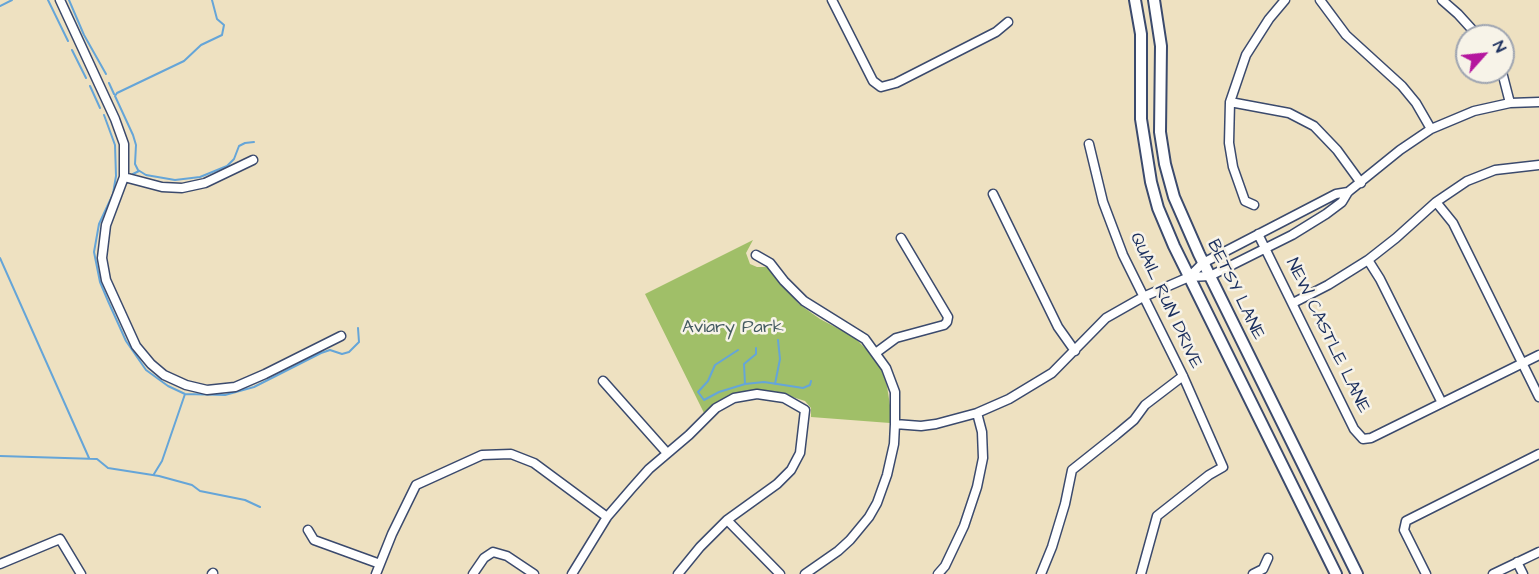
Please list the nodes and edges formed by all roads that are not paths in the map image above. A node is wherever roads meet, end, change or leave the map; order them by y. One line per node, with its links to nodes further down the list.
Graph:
1 (60, 0): 18 (street)
2 (832, 0): 8 (street)
3 (1135, 0): 31 (main road, BETSY LANE)
4 (1154, 0): 29 (main road, BETSY LANE)
5 (1285, 0): 11 (street)
6 (1320, 0): 14 (street)
7 (1442, 0): 9 (street)
8 (1008, 22)
9 (1466, 24)
10 (1505, 84): 13 (street)
11 (1230, 102): 19 (street); 23 (street)
12 (1539, 102): 13 (street)
13 (1510, 103): 14 (street)
14 (1431, 129): 19 (street)
15 (1089, 144): 32 (street, QUAIL RUN DRIVE)
16 (253, 160): 18 (street)
17 (1539, 165): 22 (street)
18 (124, 177): 34 (street)
19 (1361, 183): 20 (street)
20 (1348, 192): 24 (street); 26 (street)
21 (993, 195): 35 (street)
22 (1436, 202): 28 (street); 38 (street)
23 (1254, 205)
24 (1258, 234): 26 (street, NEW CASTLE LANE); 29 (street)
25 (902, 237): 36 (street)
26 (1266, 248): 30 (street); 33 (street, NEW CASTLE LANE)
27 (756, 255): 36 (street)
28 (1368, 260): 33 (street); 42 (street)
29 (1203, 263): 30 (main road, BETSY LANE); 31 (street)
30 (1210, 276): 31 (street); 68 (main road, BETSY LANE)
31 (1189, 277): 32 (street); 67 (main road, BETSY LANE)
32 (1143, 297): 35 (street); 39 (street, QUAIL RUN DRIVE)
33 (1293, 303): 42 (street, NEW CASTLE LANE)
34 (341, 336)
35 (1075, 351): 43 (street)
36 (877, 352): 44 (street)
37 (1539, 356): 38 (street)
38 (1522, 363): 41 (street); 42 (street)
39 (1183, 376): 64 (street); 65 (street, QUAIL RUN DRIVE)
40 (603, 381): 45 (street)
41 (1539, 397)
42 (1442, 403)
43 (977, 413): 44 (street); 63 (street)
44 (896, 424): 62 (street)
45 (667, 453): 47 (street); 48 (street)
46 (1539, 454): 69 (street)
47 (607, 517): 54 (street); 59 (street)
48 (727, 520): 60 (street); 61 (street)
49 (308, 530): 54 (street)
50 (1539, 552): 52 (street)
51 (1268, 558): 66 (street)
52 (1517, 562): 70 (street); 71 (street)
53 (0, 564): 55 (street)
54 (380, 564): 56 (street)
55 (81, 574)
56 (376, 574)
57 (473, 574): 58 (street)
58 (534, 574)
59 (572, 574)
60 (678, 574)
61 (780, 574)
62 (805, 574)
63 (938, 574)
64 (1041, 574)
65 (1141, 574)
66 (1253, 574)
67 (1336, 574)
68 (1357, 574)
69 (1426, 574)
70 (1493, 574)
71 (1523, 574)

